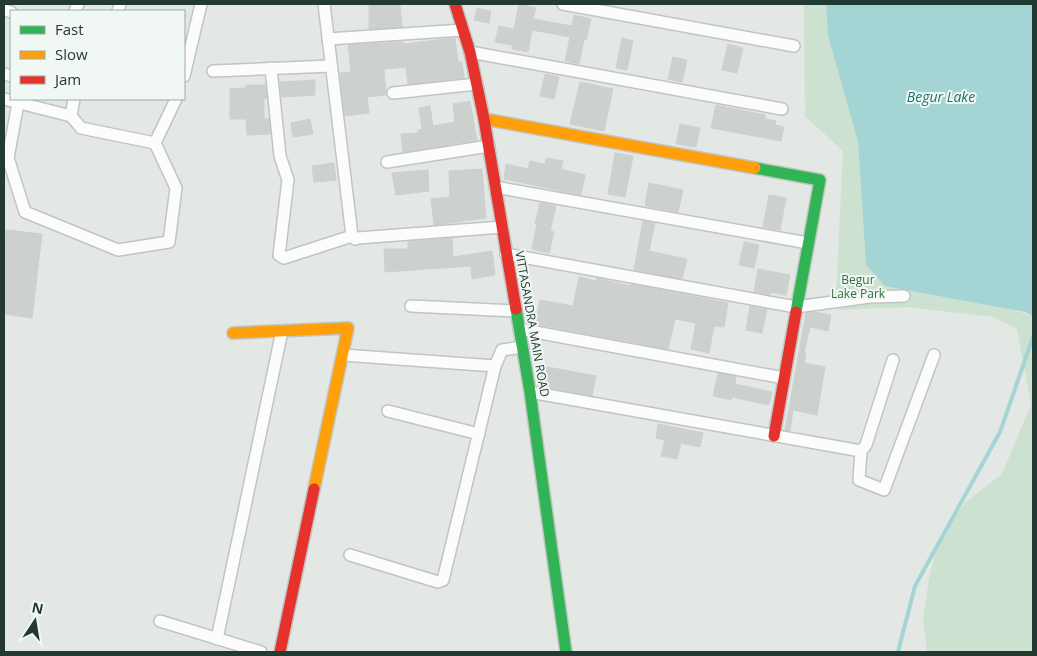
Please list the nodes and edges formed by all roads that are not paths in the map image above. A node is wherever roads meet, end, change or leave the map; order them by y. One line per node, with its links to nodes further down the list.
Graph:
1 (201, 4): 9 (street)
2 (324, 4): 6 (street)
3 (455, 4): 5 (street, VITTASANDRA MAIN ROAD)
4 (563, 4): 7 (street)
5 (463, 30): 6 (street); 8 (street, VITTASANDRA MAIN ROAD)
6 (328, 39): 10 (street)
7 (794, 46)
8 (470, 52): 13 (street, VITTASANDRA MAIN ROAD); 19 (street)
9 (186, 54)
10 (331, 66): 11 (street); 27 (street)
11 (271, 68): 12 (street); 27 (street)
12 (213, 71)
13 (477, 84): 14 (street); 21 (street, VITTASANDRA MAIN ROAD)
14 (393, 93)
15 (4, 99): 18 (street)
16 (74, 100): 20 (street)
17 (176, 100): 22 (street)
18 (18, 103): 20 (street); 22 (street)
19 (782, 109)
20 (71, 116): 22 (street)
21 (484, 119): 23 (street, VITTASANDRA MAIN ROAD); 28 (street)
22 (155, 143)
23 (489, 146): 24 (street); 25 (street, VITTASANDRA MAIN ROAD)
24 (387, 162)
25 (495, 187): 26 (street, VITTASANDRA MAIN ROAD); 28 (street)
26 (502, 227): 27 (street); 29 (street, VITTASANDRA MAIN ROAD)
27 (352, 236)
28 (808, 243): 32 (street)
29 (506, 254): 32 (street); 33 (street, VITTASANDRA MAIN ROAD)
30 (904, 296): 32 (street)
31 (411, 306): 33 (street)
32 (796, 307): 42 (street)
33 (516, 311): 34 (street, VITTASANDRA MAIN ROAD)
34 (519, 329): 37 (street, VITTASANDRA MAIN ROAD); 42 (street)
35 (282, 331): 36 (street); 38 (street); 50 (street)
36 (233, 333)
37 (522, 347): 41 (street); 43 (street, VITTASANDRA MAIN ROAD)
38 (343, 354): 41 (street); 52 (street)
39 (934, 355): 47 (street)
40 (893, 360): 47 (street)
41 (495, 366): 45 (street)
42 (784, 378): 46 (street)
43 (530, 392): 46 (street); 53 (street, VITTASANDRA MAIN ROAD)
44 (388, 411): 45 (street)
45 (479, 434): 48 (street)
46 (774, 436): 47 (street)
47 (861, 451)
48 (350, 555)
49 (160, 621): 50 (street)
50 (218, 639): 51 (street)
51 (260, 652)
52 (280, 652)
53 (566, 652)

